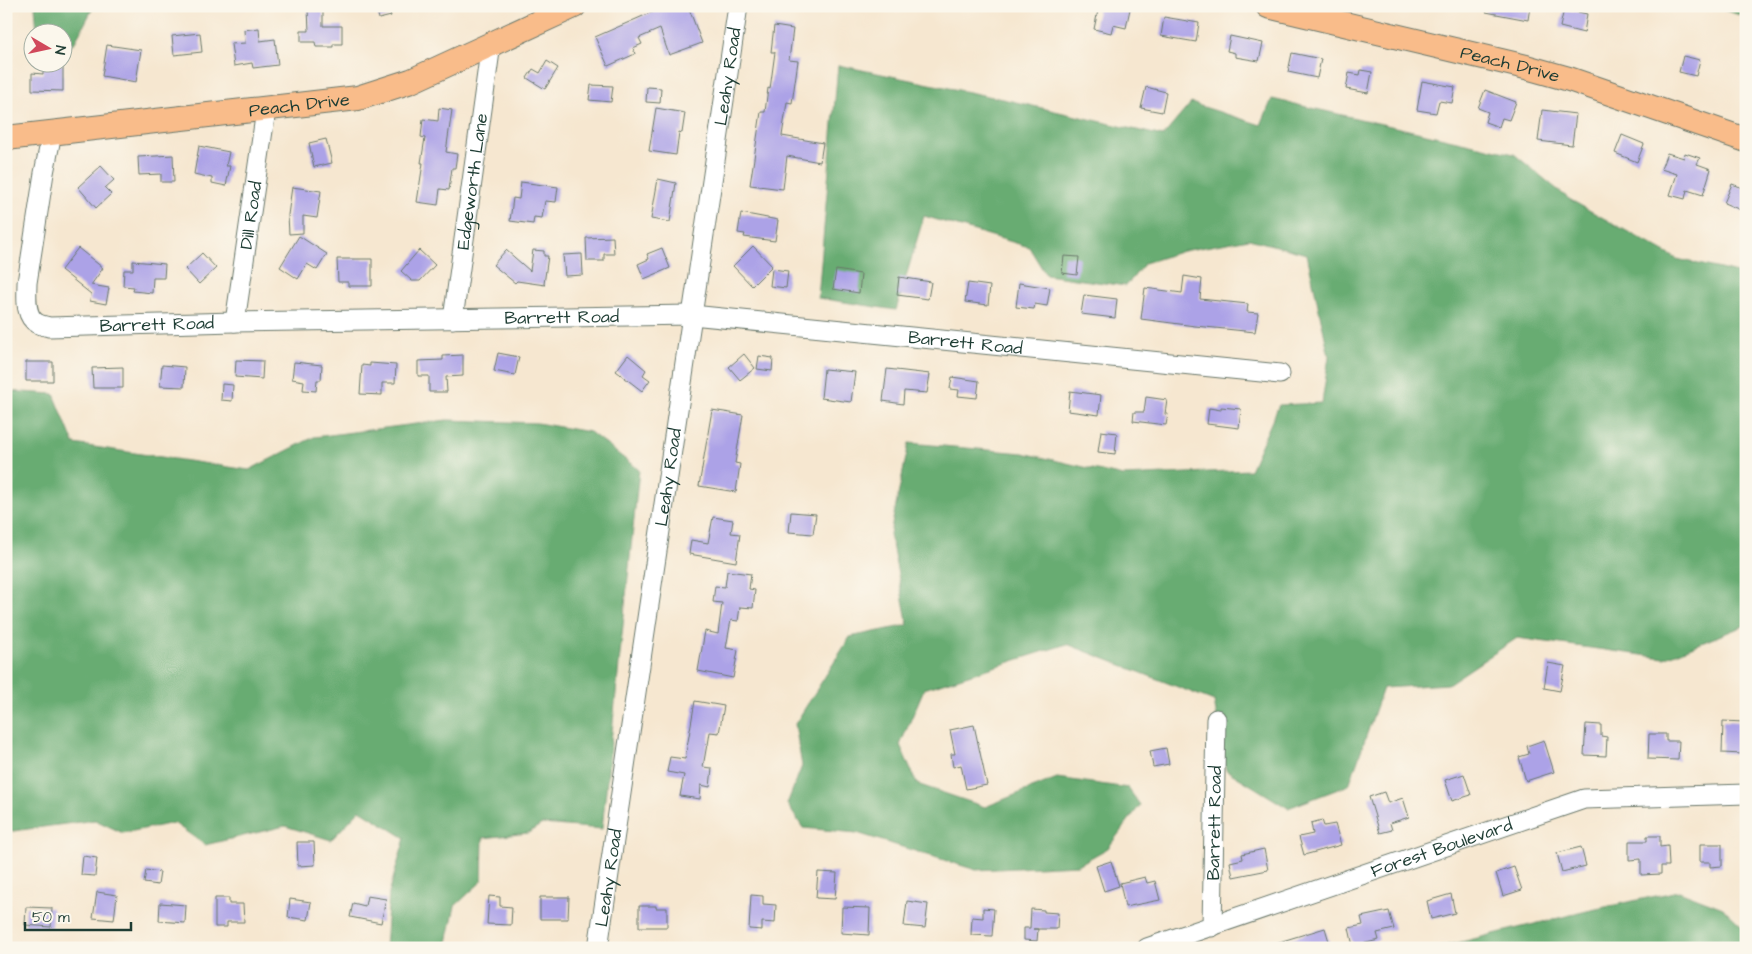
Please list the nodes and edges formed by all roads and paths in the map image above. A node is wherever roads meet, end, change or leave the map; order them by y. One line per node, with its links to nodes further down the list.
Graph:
1 (574, 6): 4 (main road, Peach Drive)
2 (738, 6): 9 (street, Leahy Road)
3 (1268, 6): 8 (main road, Peach Drive)
4 (491, 44): 5 (main road, Peach Drive); 10 (street, Edgeworth Lane)
5 (266, 110): 6 (main road, Peach Drive); 11 (street, Dill Road)
6 (52, 133): 7 (main road, Peach Drive); 11 (street, Barrett Road)
7 (6, 138)
8 (1746, 140)
9 (692, 315): 10 (street, Barrett Road); 12 (street, Barrett Road); 16 (street, Leahy Road)
10 (453, 319): 11 (street, Barrett Road)
11 (235, 322)
12 (1280, 374)
13 (1216, 719): 15 (street, Barrett Road)
14 (1746, 794): 15 (street, Forest Boulevard)
15 (1212, 927): 17 (street, Forest Boulevard)
16 (598, 948)
17 (1147, 948)

